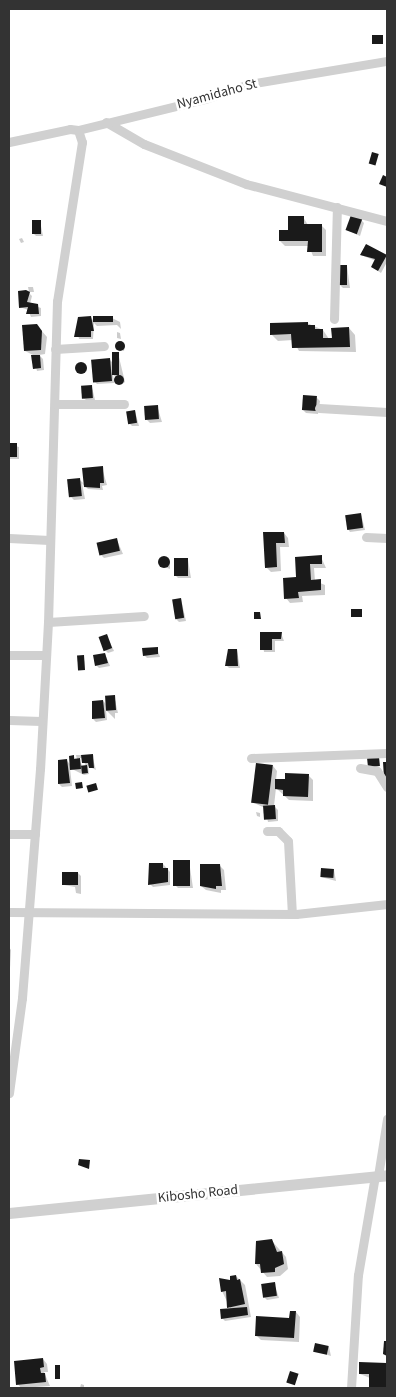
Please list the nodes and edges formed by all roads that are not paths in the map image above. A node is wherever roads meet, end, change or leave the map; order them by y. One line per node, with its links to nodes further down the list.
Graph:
1 (387, 61): 2 (street, Nyamidaho St)
2 (106, 122): 3 (street, Nyamidaho St); 5 (street)
3 (78, 130): 4 (street, Nyamidaho St); 9 (street)
4 (9, 142)
5 (337, 207): 6 (street); 7 (street)
6 (387, 220)
7 (334, 319)
8 (104, 346): 9 (street)
9 (55, 349): 10 (street)
10 (55, 404): 11 (street); 17 (street)
11 (124, 404)
12 (319, 408): 13 (street)
13 (387, 412)
14 (366, 537): 16 (street)
15 (9, 538): 17 (street)
16 (387, 538)
17 (49, 540): 19 (street)
18 (144, 616): 19 (street)
19 (48, 622): 21 (street)
20 (9, 655): 21 (street)
21 (46, 655): 23 (street)
22 (9, 720): 23 (street)
23 (41, 722): 30 (street)
24 (387, 753): 25 (street)
25 (251, 758)
26 (360, 768): 27 (street)
27 (387, 787)
28 (267, 831): 34 (street)
29 (9, 834): 30 (street)
30 (35, 834): 33 (street)
31 (387, 904): 34 (street)
32 (9, 912): 33 (street)
33 (30, 912): 34 (street); 35 (street)
34 (292, 914)
35 (9, 1093)
36 (387, 1119): 37 (street)
37 (380, 1175): 38 (street, Kibosho Road); 39 (street)
38 (9, 1213)
39 (350, 1388)

